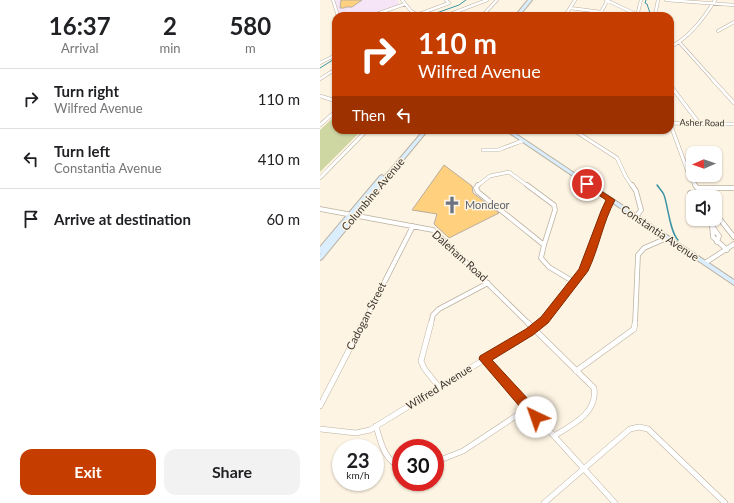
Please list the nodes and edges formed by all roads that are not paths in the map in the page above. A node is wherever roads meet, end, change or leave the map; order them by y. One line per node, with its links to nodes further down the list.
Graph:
1 (333, 0): 17 (street)
2 (402, 0): 13 (street)
3 (446, 0): 20 (street)
4 (487, 0): 21 (street)
5 (497, 0): 22 (street)
6 (576, 0): 16 (street)
7 (606, 0): 25 (street); 26 (street)
8 (641, 0): 27 (street)
9 (658, 0): 28 (street)
10 (666, 0): 14 (street)
11 (715, 0): 14 (street)
12 (532, 1): 23 (main road)
13 (404, 4): 18 (street); 19 (street)
14 (713, 4): 15 (street); 31 (street)
15 (734, 5)
16 (570, 8): 24 (street); 25 (street)
17 (337, 12)
18 (381, 12)
19 (412, 12)
20 (426, 12)
21 (456, 12)
22 (486, 12)
23 (522, 12)
24 (568, 12)
25 (601, 12)
26 (630, 12)
27 (639, 12)
28 (656, 12)
29 (734, 22): 30 (street)
30 (718, 31)
31 (679, 42): 32 (street); 40 (street)
32 (674, 45)
33 (332, 57): 34 (street)
34 (320, 63)
35 (332, 72): 36 (street)
36 (320, 79)
37 (674, 90): 43 (street)
38 (320, 96): 39 (street)
39 (332, 100)
40 (734, 103)
41 (332, 114): 45 (street)
42 (674, 123): 43 (street, Asher Road)
43 (699, 123): 44 (street, Asher Road)
44 (734, 124)
45 (320, 125)
46 (363, 134): 55 (street)
47 (419, 134): 53 (main road, Columbine Avenue)
48 (422, 134): 53 (main road, Columbine Avenue)
49 (512, 134): 52 (main road, Constantia Avenue)
50 (580, 134): 61 (street)
51 (674, 134): 56 (street)
52 (522, 141): 54 (street); 58 (main road, Constantia Avenue)
53 (411, 145): 60 (main road, Columbine Avenue)
54 (482, 150)
55 (320, 178)
56 (697, 188): 57 (street)
57 (734, 188)
58 (611, 200): 61 (main road, Constantia Avenue); 74 (street, Wilfred Avenue)
59 (320, 209): 60 (street, Daleham Road)
60 (353, 214): 63 (street, Daleham Road); 70 (main road, Columbine Avenue); 71 (main road, Columbine Avenue)
61 (636, 217): 66 (main road, Constantia Avenue)
62 (722, 221): 65 (street)
63 (413, 226): 73 (street, Daleham Road); 80 (street, Cadogan Street)
64 (712, 226): 69 (street)
65 (734, 237)
66 (667, 238): 72 (main road, Constantia Avenue); 78 (street)
67 (734, 244): 69 (street)
68 (544, 245): 68 (street); 74 (street)
69 (727, 250): 72 (street)
70 (320, 251)
71 (320, 258)
72 (705, 263): 75 (main road, Constantia Avenue)
73 (488, 282): 76 (street, Daleham Road); 79 (street)
74 (574, 282): 76 (street, Wilfred Avenue)
75 (734, 283)
76 (534, 329): 77 (street, Wilfred Avenue); 78 (street, Daleham Road)
77 (484, 359): 79 (street, Wilfred Avenue); 81 (street)
78 (576, 371): 84 (street, Daleham Road)
79 (438, 386): 82 (street, Wilfred Avenue)
80 (320, 406)
81 (528, 408): 84 (street); 85 (street)
82 (376, 426): 83 (street, Wilfred Avenue); 86 (street)
83 (320, 430)
84 (554, 436): 87 (street)
85 (444, 458)
86 (392, 463)
87 (584, 469): 88 (street); 89 (street); 90 (street)
88 (544, 503)
89 (615, 503)
90 (725, 503)

